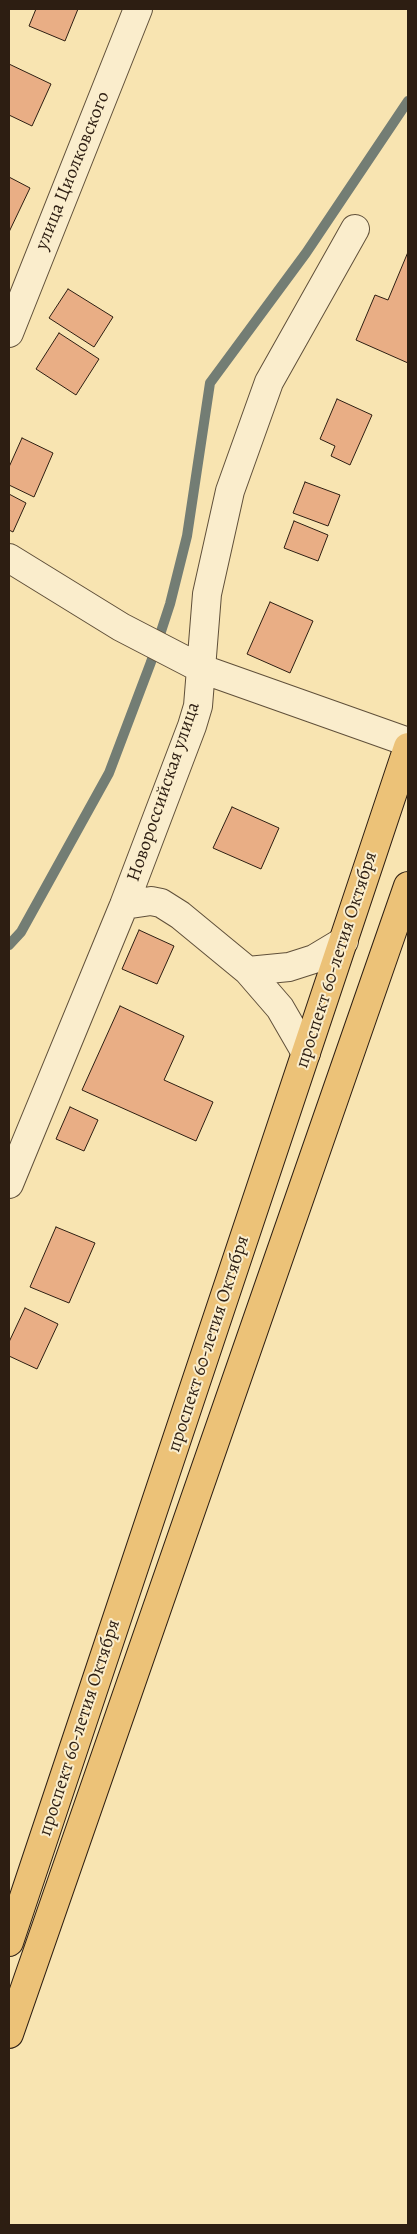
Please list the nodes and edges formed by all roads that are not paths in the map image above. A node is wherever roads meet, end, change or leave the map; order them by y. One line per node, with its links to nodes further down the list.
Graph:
1 (138, 9): 3 (street, улица Циолковского)
2 (355, 229): 5 (street, Новороссийская улица)
3 (9, 333)
4 (9, 558): 5 (street)
5 (194, 665): 6 (street); 9 (street, Новороссийская улица)
6 (408, 742)
7 (408, 747): 10 (highway, проспект 60-летия Октября)
8 (408, 886): 15 (highway, проспект 60-летия Октября)
9 (124, 905): 11 (street); 13 (street, Новороссийская улица)
10 (344, 941): 11 (street); 12 (highway, проспект 60-летия Октября)
11 (248, 971): 12 (street)
12 (306, 1053): 14 (highway, проспект 60-летия Октября)
13 (9, 1184)
14 (9, 1942)
15 (9, 2034)

